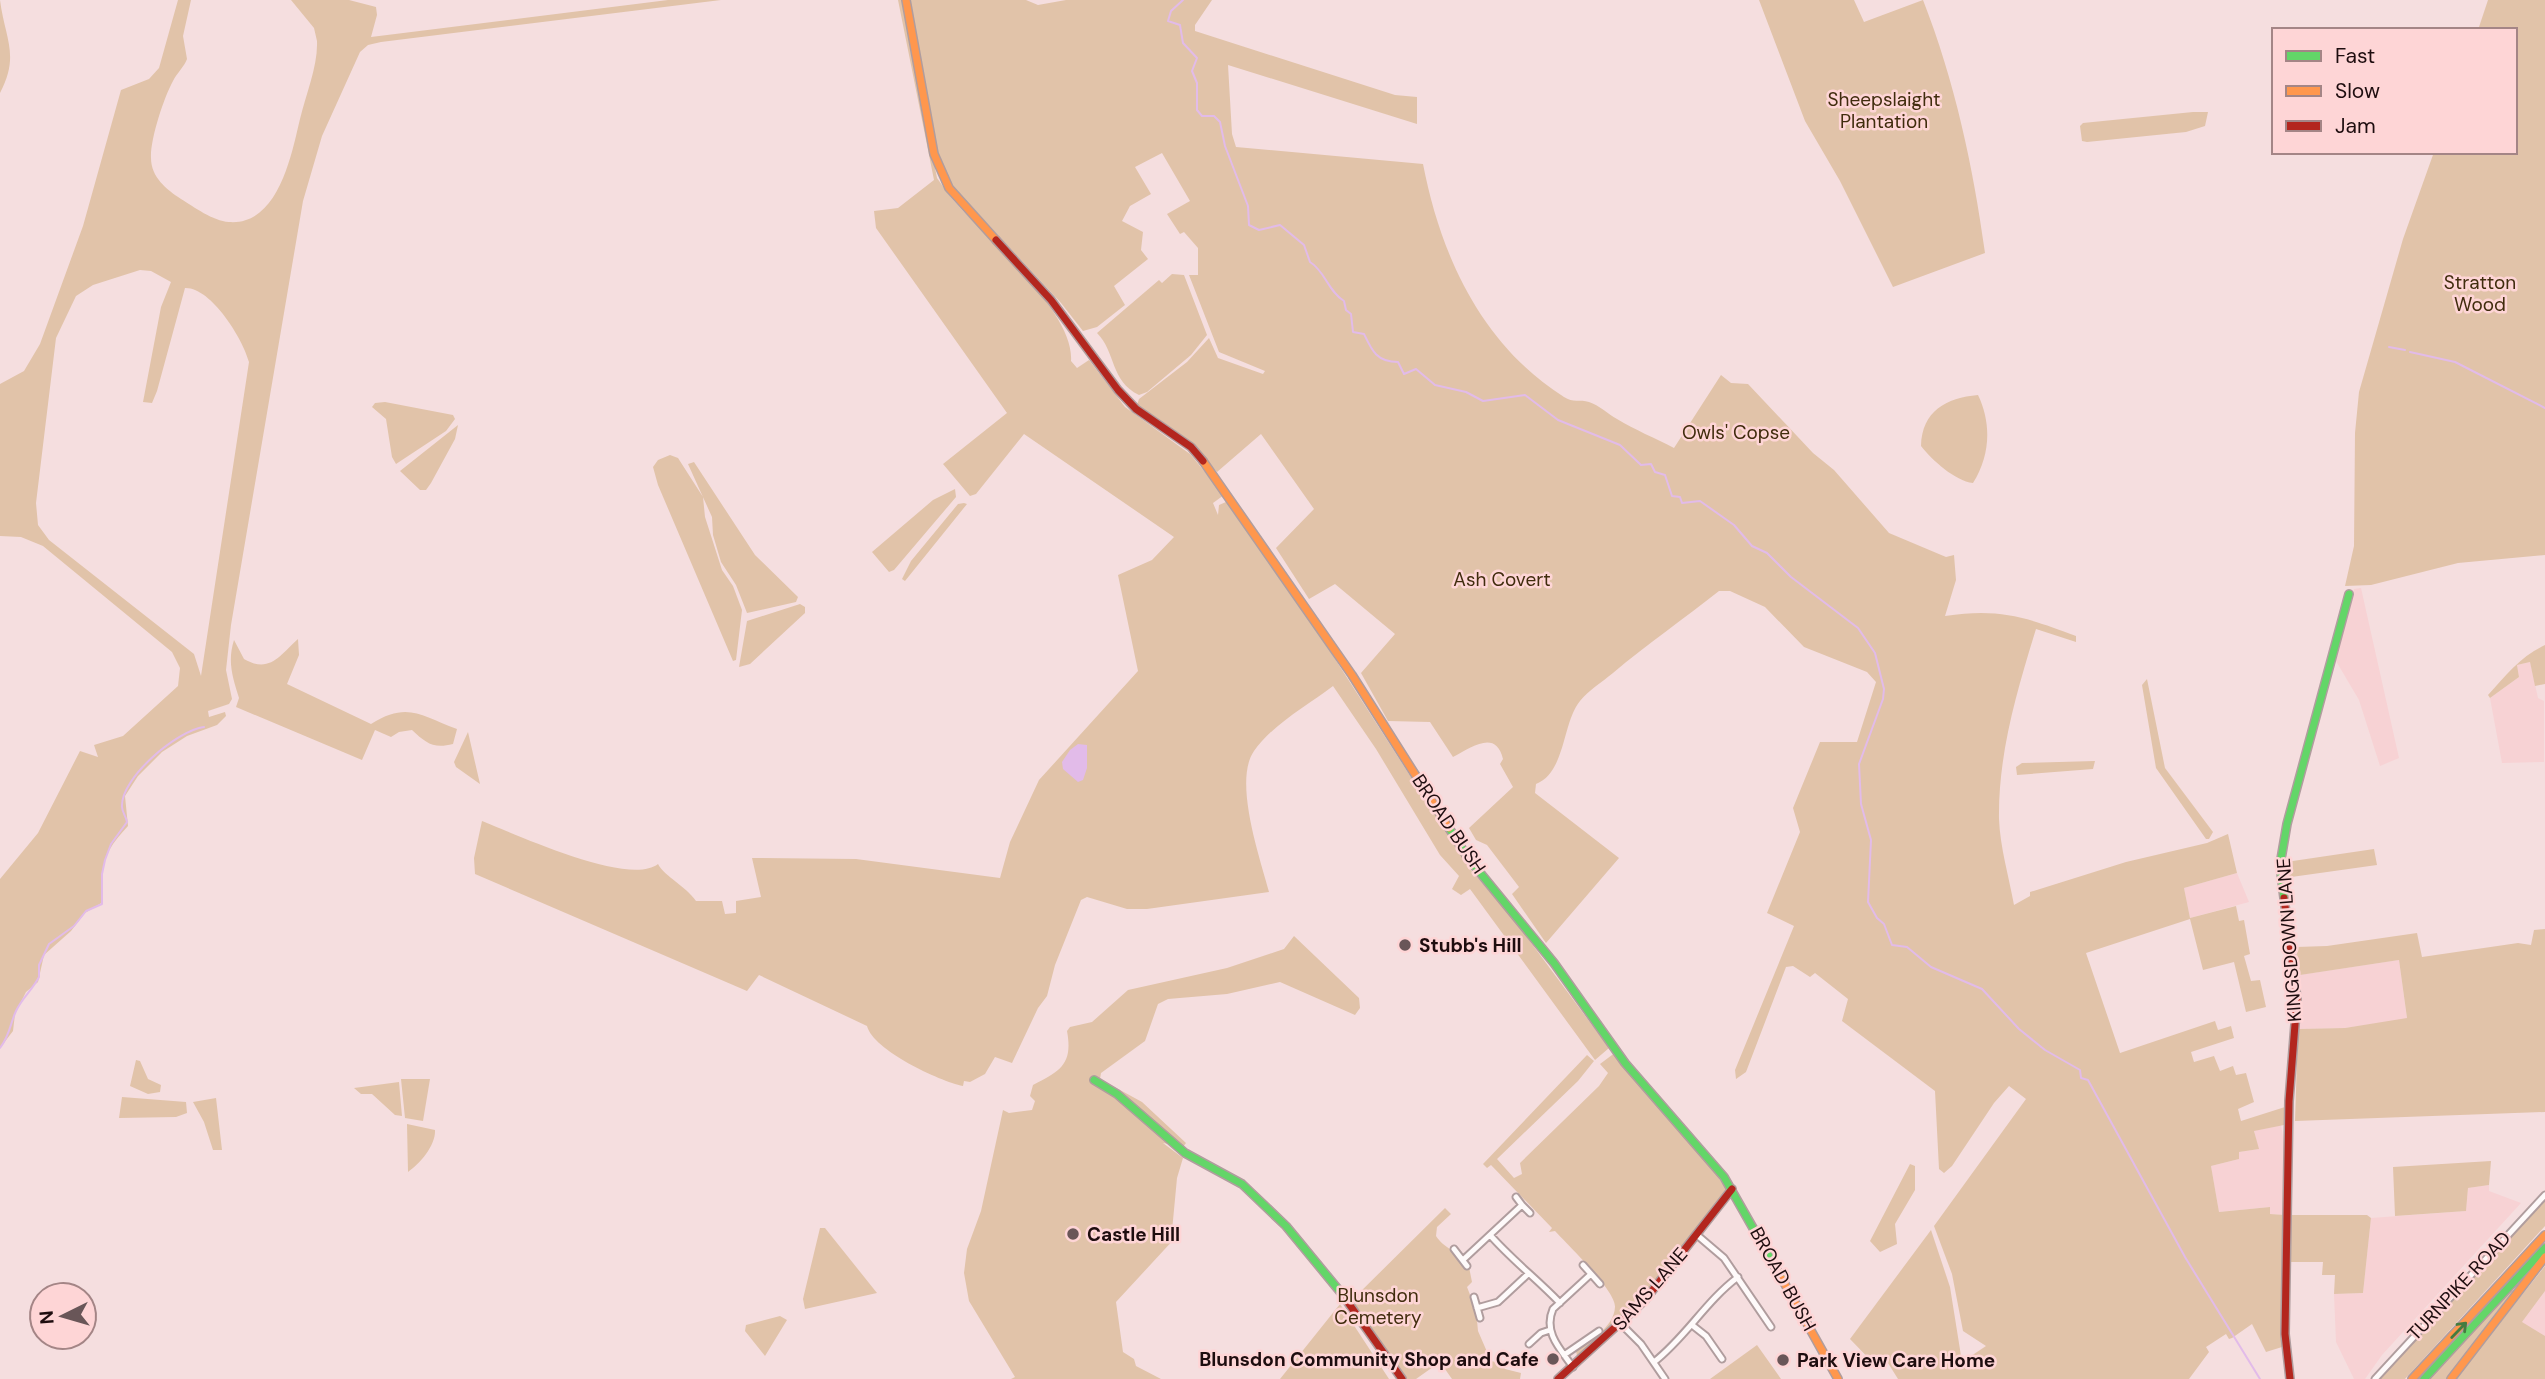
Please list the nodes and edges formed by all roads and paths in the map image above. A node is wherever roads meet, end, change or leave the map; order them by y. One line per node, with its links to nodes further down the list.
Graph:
1 (906, 0): 4 (main road, BROAD BUSH)
2 (2349, 594): 42 (main road, KINGSDOWN LANE)
3 (1094, 1080): 38 (main road)
4 (1732, 1189): 10 (main road, SAMS LANE); 41 (main road, BROAD BUSH)
5 (2545, 1195): 43 (street, TURNPIKE ROAD)
6 (1516, 1197): 7 (street)
7 (1522, 1205): 8 (street); 9 (street)
8 (1530, 1213)
9 (1490, 1235): 15 (street); 19 (street)
10 (1697, 1235): 20 (street); 28 (main road, SAMS LANE)
11 (2545, 1235): 44 (main road, one-way to 11)
12 (2545, 1248): 45 (main road)
13 (1454, 1249): 15 (street)
14 (2545, 1257): 46 (main road)
15 (1464, 1259): 17 (street)
16 (1583, 1265): 18 (street)
17 (1467, 1266)
18 (1591, 1273): 21 (street); 23 (street)
19 (1528, 1274): 23 (street); 24 (street)
20 (1738, 1278): 25 (street); 29 (street)
21 (1600, 1284)
22 (1474, 1297): 24 (street)
23 (1560, 1303): 31 (street)
24 (1477, 1308): 26 (street)
25 (1764, 1317): 27 (street); 30 (street)
26 (1480, 1318)
27 (1758, 1321)
28 (1621, 1324): 36 (street); 37 (main road, SAMS LANE)
29 (1692, 1325): 35 (street); 36 (street)
30 (1771, 1326)
31 (1550, 1330): 33 (street); 34 (street)
32 (1594, 1331): 34 (street)
33 (1530, 1344)
34 (1564, 1354): 37 (street)
35 (1722, 1359)
36 (1654, 1362): 40 (street)
37 (1573, 1367): 39 (main road, SAMS LANE)
38 (1402, 1379)
39 (1558, 1379)
40 (1665, 1379)
41 (1838, 1379)
42 (2290, 1379)
43 (2375, 1379)
44 (2412, 1379)
45 (2424, 1379)
46 (2451, 1379)

